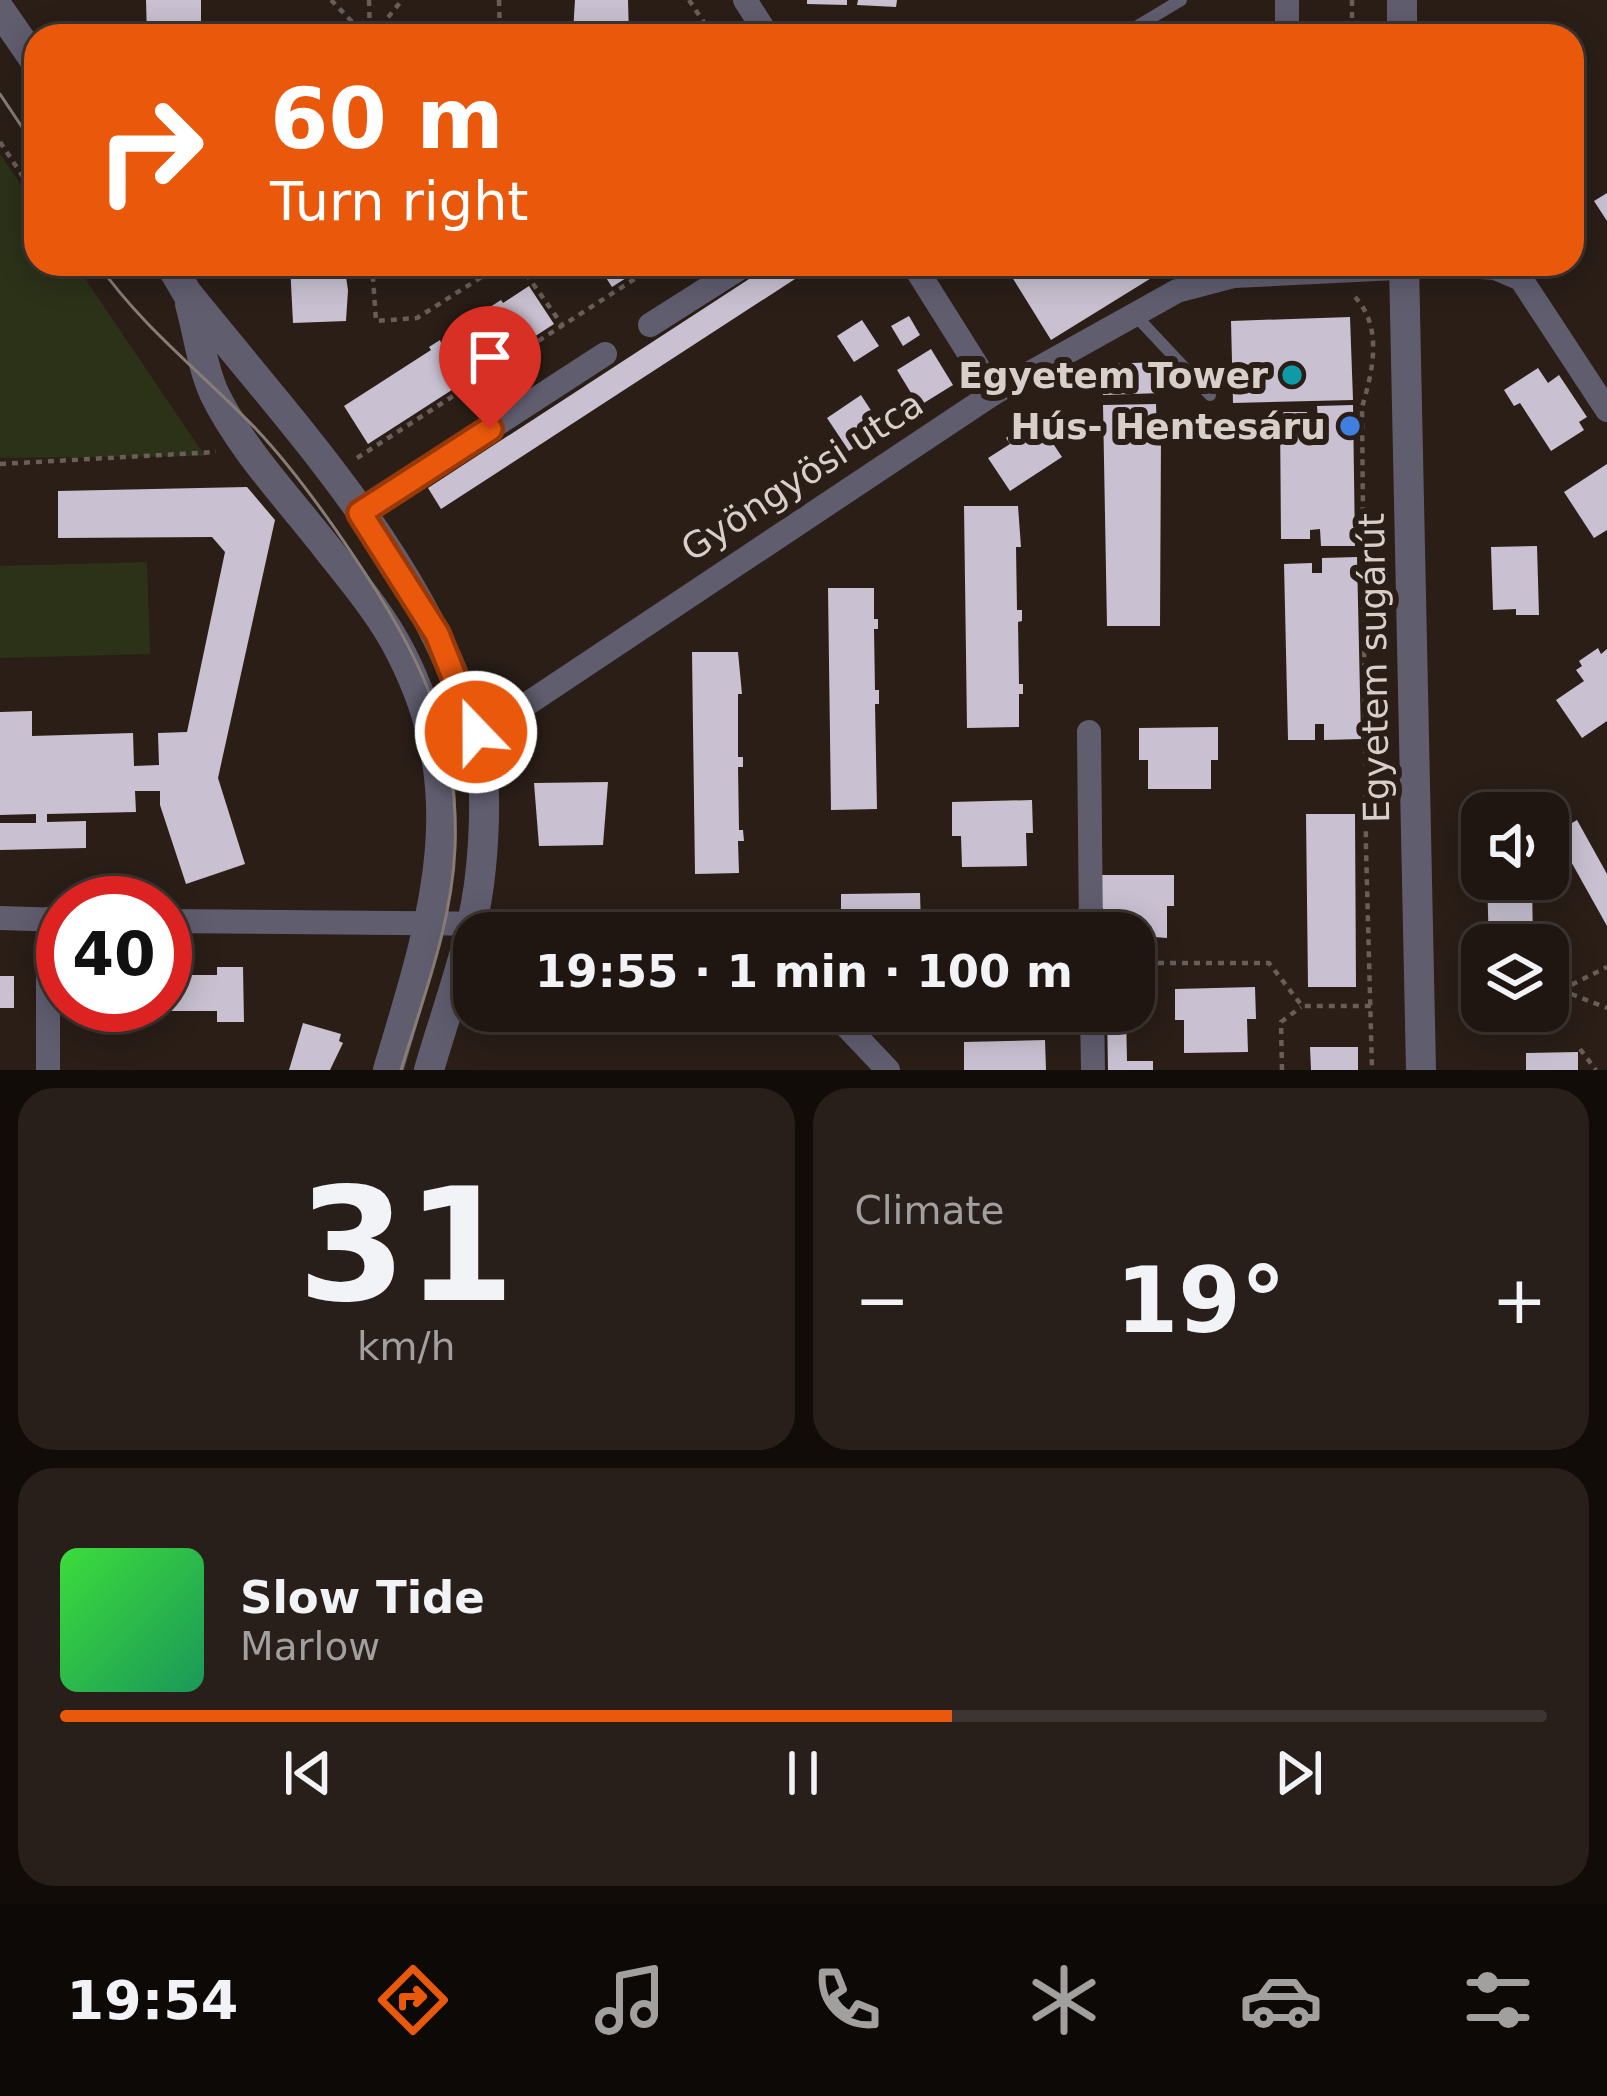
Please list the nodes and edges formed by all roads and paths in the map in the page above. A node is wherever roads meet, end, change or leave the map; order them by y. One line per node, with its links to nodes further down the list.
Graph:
1 (331, 0): 5 (path)
2 (402, 0): 6 (path)
3 (1181, 0): 7 (lane)
4 (0, 10): 8 (street)
5 (357, 24)
6 (381, 24)
7 (1141, 24)
8 (24, 45)
9 (0, 142): 10 (path)
10 (24, 178)
11 (177, 276): 22 (street)
12 (373, 276): 13 (path)
13 (483, 276)
14 (528, 276): 25 (path)
15 (640, 276): 25 (path)
16 (727, 276): 24 (street)
17 (921, 276): 27 (street)
18 (1246, 276): 23 (street, Gyöngyösi utca)
19 (1355, 276): 50 (path)
20 (1404, 276): 63 (street, Egyetem sugárút)
21 (1514, 276): 29 (street, Gyöngyösi utca)
22 (187, 292): 30 (street); 33 (street)
23 (1135, 315): 27 (street, Gyöngyösi utca); 28 (lane)
24 (650, 325)
25 (563, 326): 32 (path)
26 (605, 354): 33 (street)
27 (994, 393): 34 (street, Gyöngyösi utca)
28 (1210, 395)
29 (1607, 410)
30 (251, 451): 31 (path); 36 (street)
31 (0, 464)
32 (348, 465)
33 (360, 513): 34 (street)
34 (476, 732): 36 (street, Gyöngyösi utca); 37 (street)
35 (1089, 732): 38 (street)
36 (432, 740): 42 (street)
37 (474, 912)
38 (1091, 912)
39 (0, 918): 40 (street)
40 (36, 919)
41 (192, 921): 42 (street)
42 (432, 923): 43 (street); 57 (street)
43 (453, 924)
44 (1155, 963): 49 (path)
45 (1607, 967): 46 (path)
46 (1569, 986)
47 (453, 989): 58 (street)
48 (1569, 993): 51 (path)
49 (1302, 1006): 50 (path); 61 (path)
50 (1371, 1006): 62 (path)
51 (1607, 1008)
52 (50, 1032): 56 (street)
53 (852, 1032): 59 (street)
54 (1093, 1032): 60 (street)
55 (1580, 1049): 64 (path)
56 (48, 1070)
57 (388, 1070)
58 (429, 1070)
59 (888, 1070)
60 (1093, 1070)
61 (1282, 1070)
62 (1372, 1070)
63 (1420, 1070)
64 (1596, 1070)

